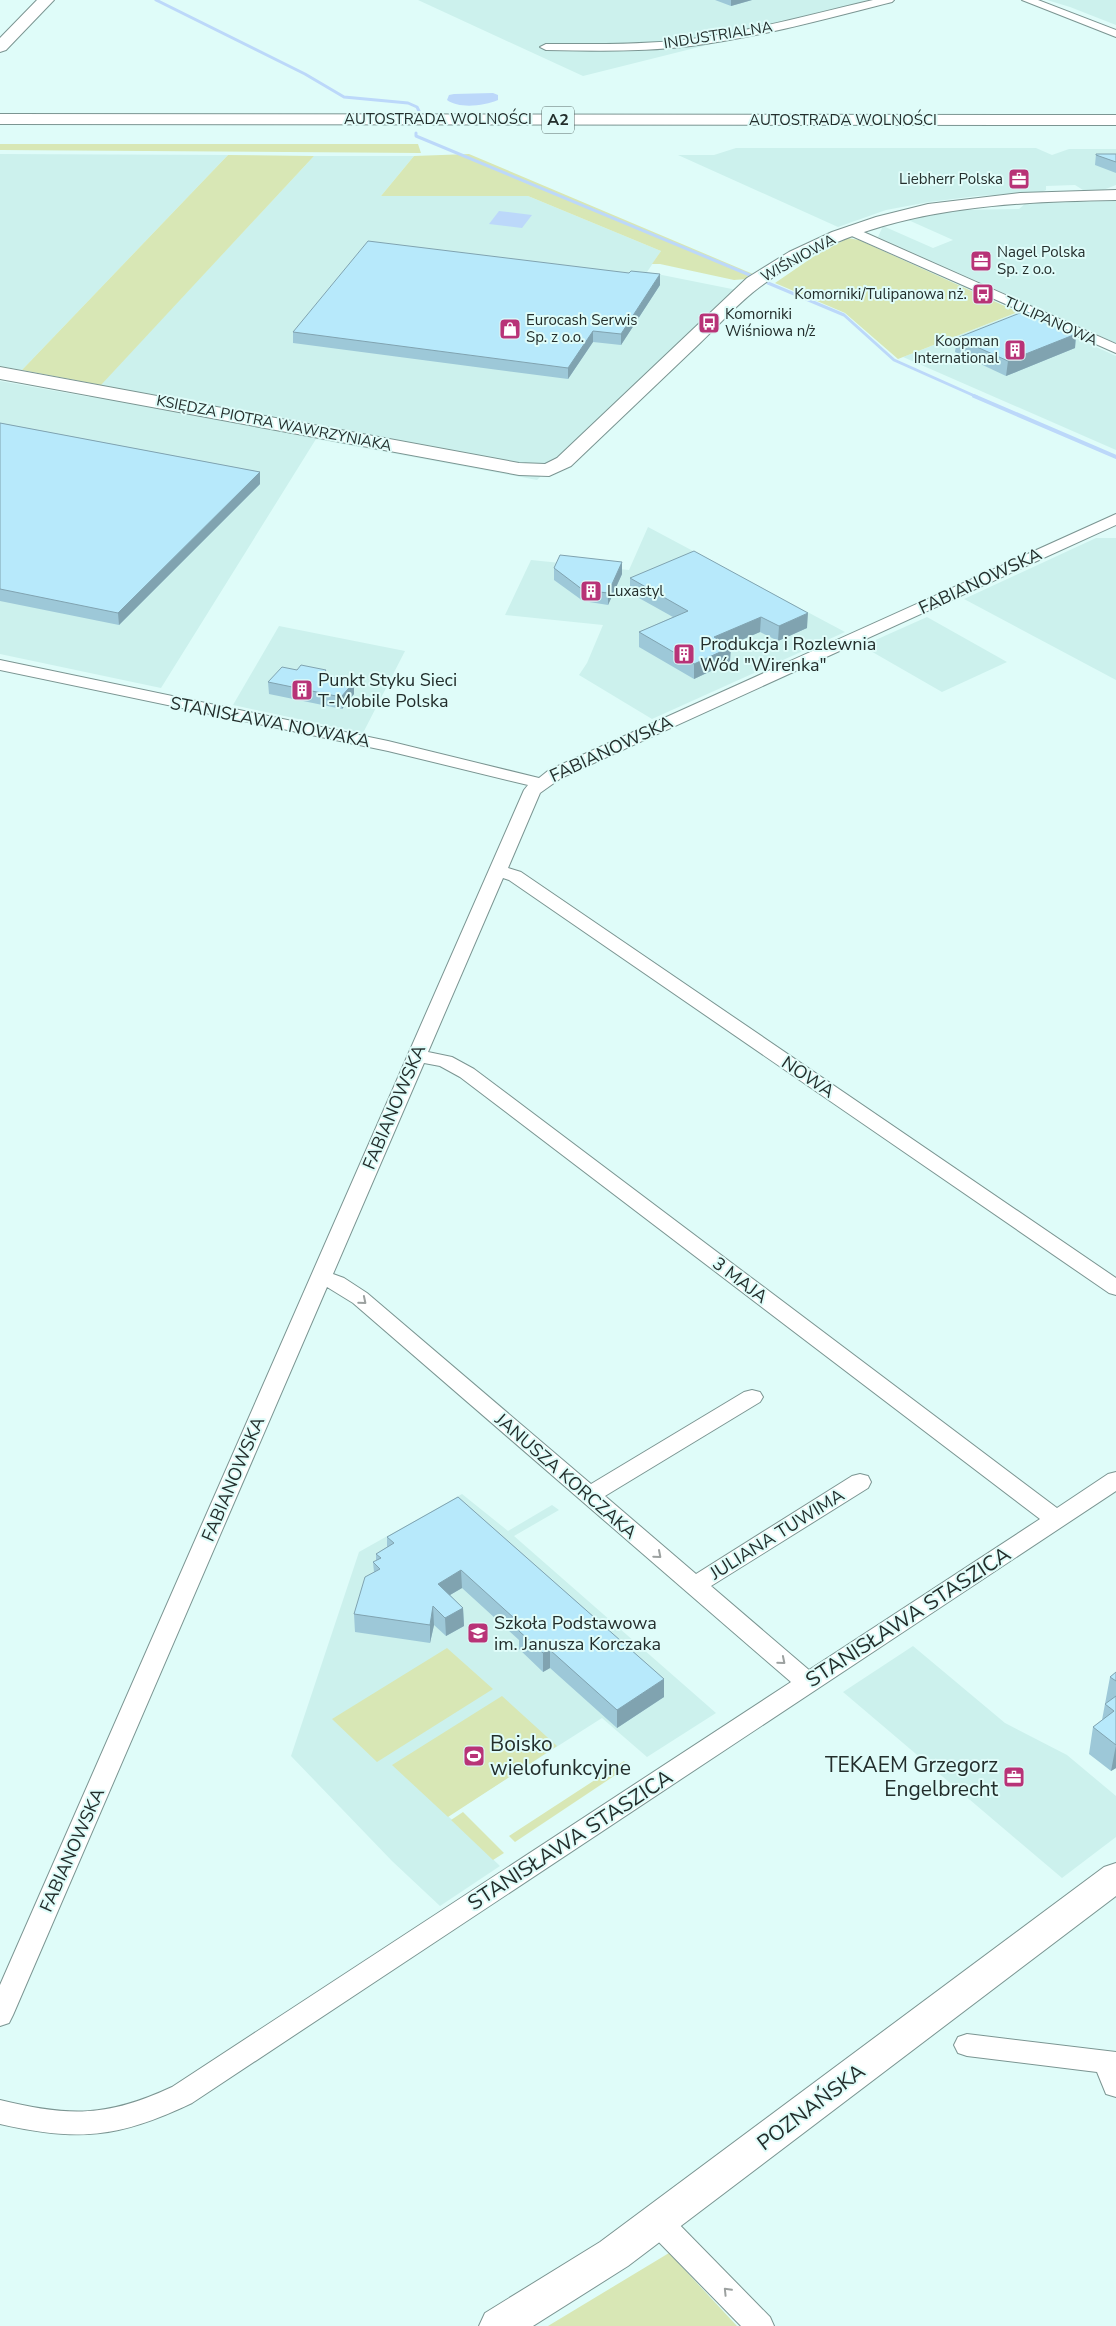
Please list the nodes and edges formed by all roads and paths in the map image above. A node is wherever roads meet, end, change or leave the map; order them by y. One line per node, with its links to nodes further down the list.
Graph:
1 (46, 0): 5 (main road)
2 (888, 0): 6 (street, INDUSTRIALNA)
3 (1028, 0): 4 (street)
4 (1116, 34)
5 (0, 46)
6 (546, 47)
7 (0, 119): 8 (main road, AUTOSTRADA WOLNOŚCI / A2)
8 (1116, 120)
9 (0, 126): 10 (main road, AUTOSTRADA WOLNOŚCI / A2)
10 (1116, 128)
11 (1116, 195): 12 (main road, WIŚNIOWA)
12 (850, 230): 13 (street, TULIPANOWA); 15 (main road, WIŚNIOWA)
13 (1116, 350)
14 (0, 373): 15 (main road, KSIĘDZA PIOTRA WAWRZYNIAKA)
15 (549, 470)
16 (1116, 519): 18 (street, FABIANOWSKA)
17 (0, 665): 18 (street, STANISŁAWA NOWAKA)
18 (540, 783): 19 (street, FABIANOWSKA)
19 (497, 871): 20 (street, FABIANOWSKA); 22 (street, NOWA)
20 (416, 1056): 21 (street, FABIANOWSKA); 27 (street, 3 MAJA)
21 (321, 1278): 26 (street, JANUSZA KORCZAKA, one-way to 26); 31 (street, FABIANOWSKA)
22 (1116, 1288)
23 (752, 1397): 26 (street)
24 (1116, 1480): 27 (street, STANISŁAWA STASZICA)
25 (860, 1482): 28 (street, JULIANA TUWIMA)
26 (589, 1495): 28 (street, JANUSZA KORCZAKA, one-way to 28)
27 (1056, 1519): 29 (street, STANISŁAWA STASZICA)
28 (694, 1586): 29 (street, JANUSZA KORCZAKA, one-way to 29)
29 (808, 1683): 34 (street, STANISŁAWA STASZICA)
30 (1116, 1877): 35 (main road, POZNAŃSKA)
31 (0, 2015)
32 (967, 2046): 33 (street)
33 (1114, 2070)
34 (0, 2112)
35 (658, 2222): 36 (main road, POZNAŃSKA); 37 (street, one-way to 35)
36 (499, 2326)
37 (760, 2326)

